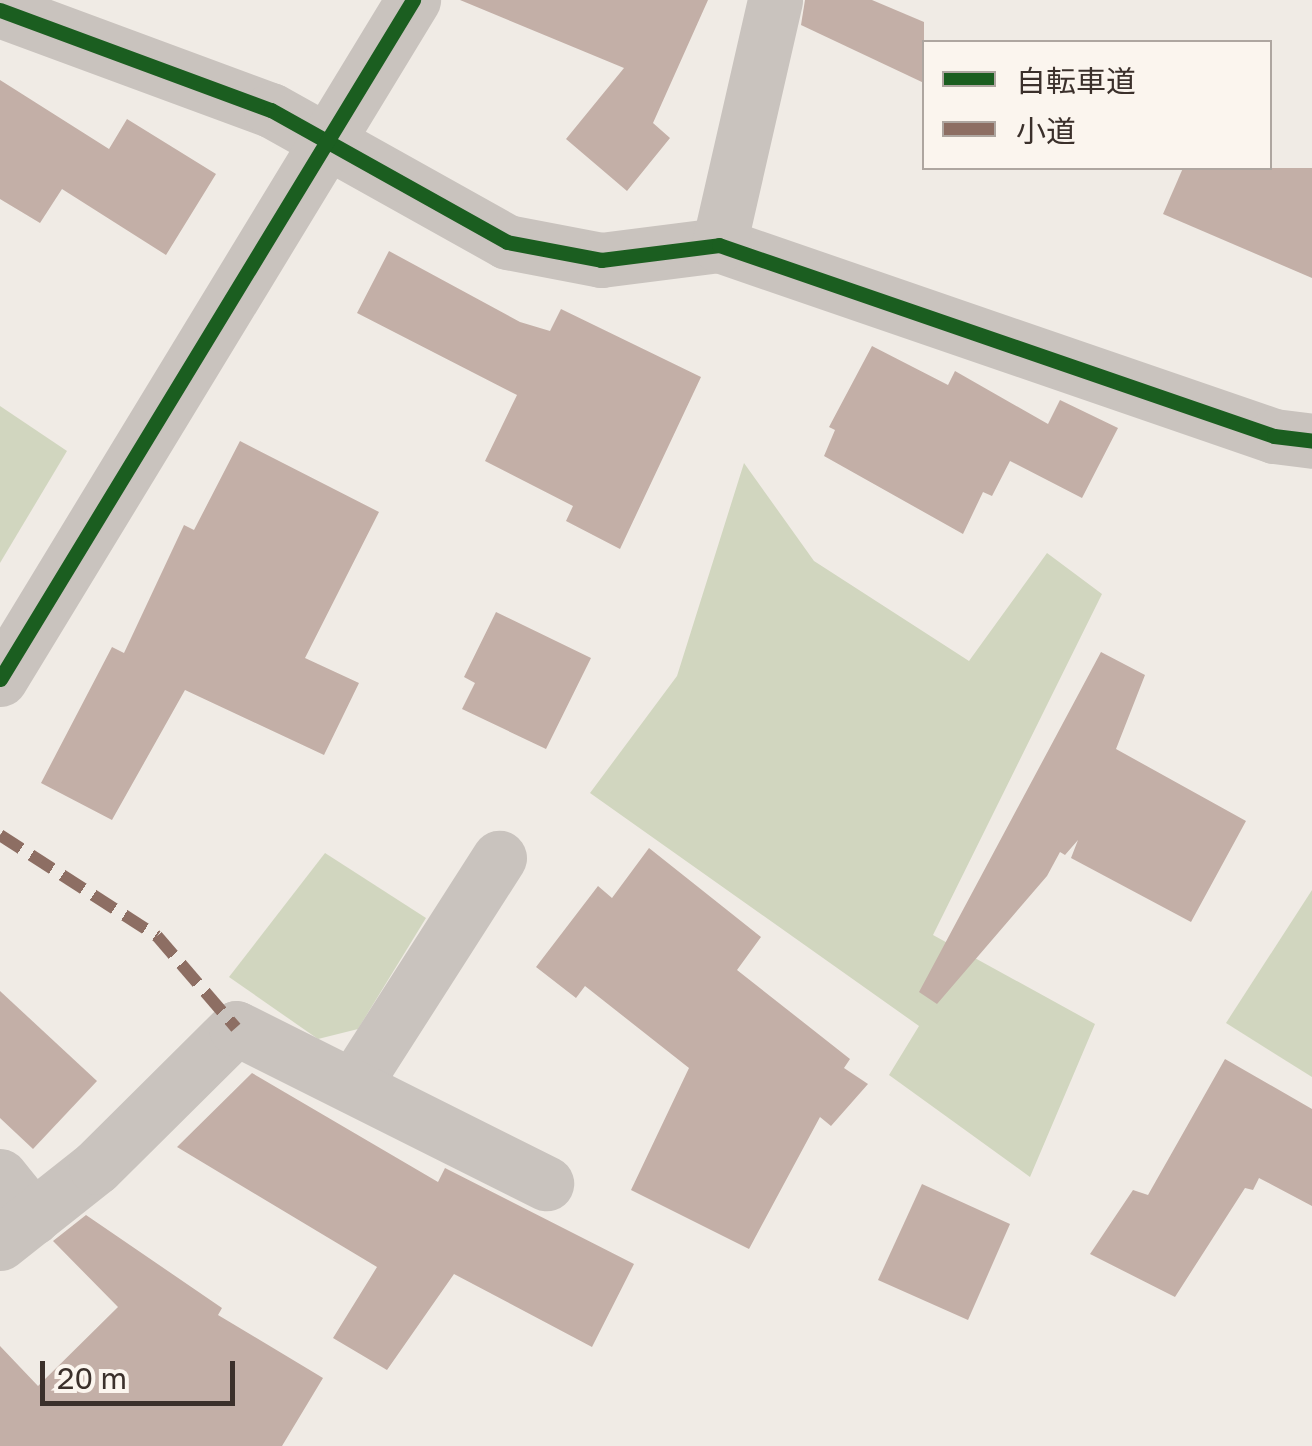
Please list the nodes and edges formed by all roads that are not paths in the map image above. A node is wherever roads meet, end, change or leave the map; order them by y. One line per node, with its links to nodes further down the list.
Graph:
1 (413, 0): 4 (street)
2 (775, 0): 5 (street)
3 (0, 10): 4 (street)
4 (329, 137): 5 (street); 7 (street)
5 (719, 245): 6 (street)
6 (1312, 440)
7 (0, 679)
8 (499, 858): 9 (street)
9 (353, 1086): 10 (street); 11 (street)
10 (546, 1183)
11 (11, 1212)

